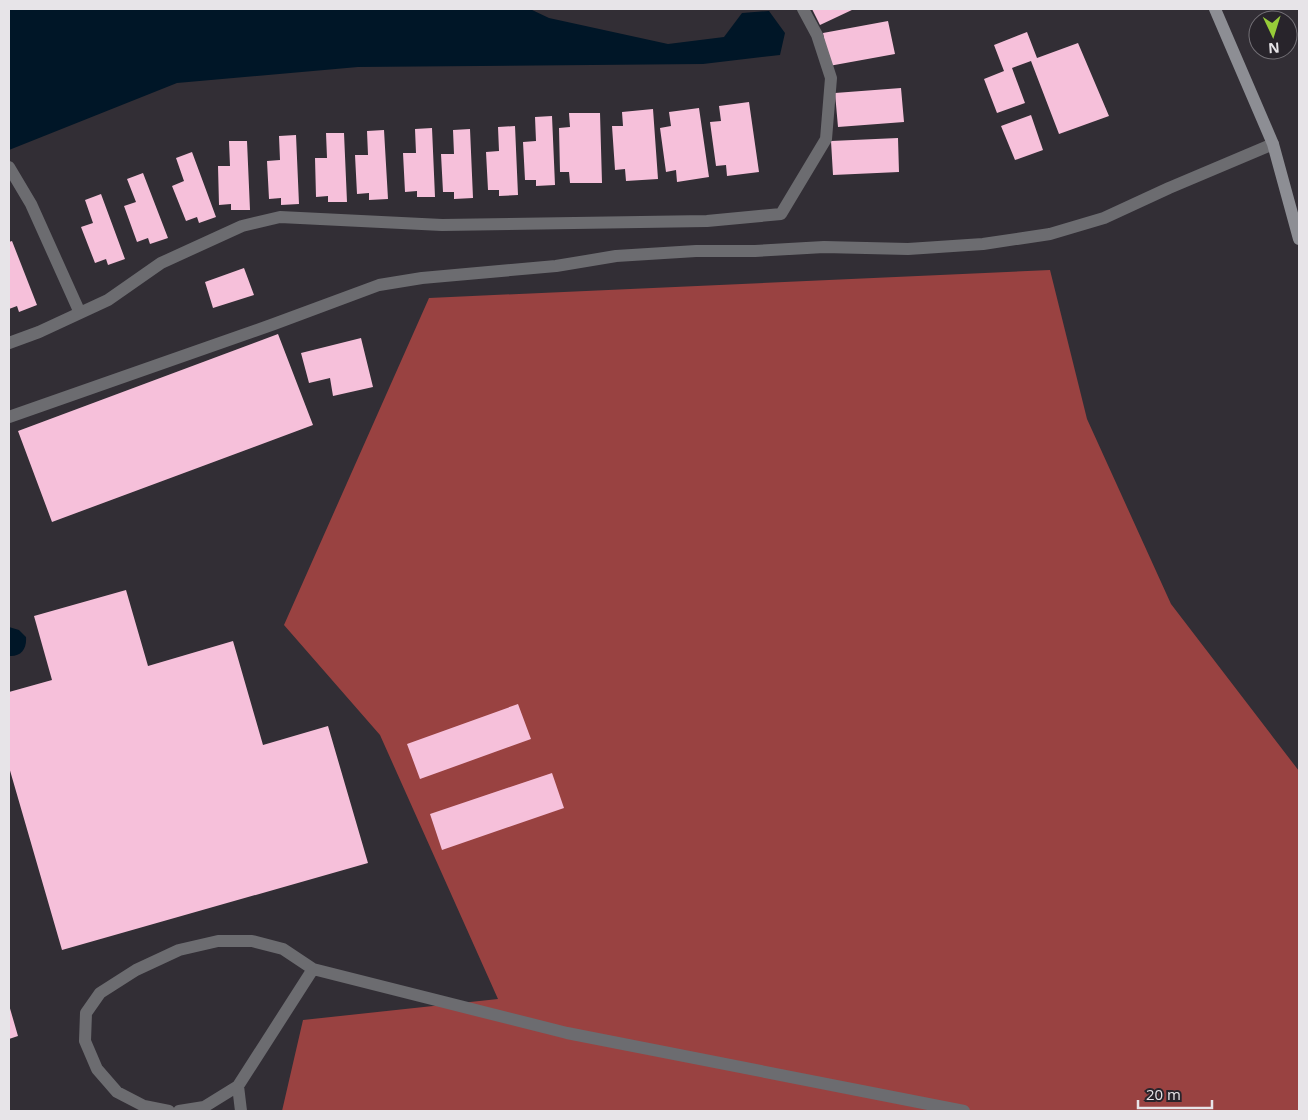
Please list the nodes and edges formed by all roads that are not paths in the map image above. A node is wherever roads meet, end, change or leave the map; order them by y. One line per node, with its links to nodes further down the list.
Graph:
1 (803, 9): 6 (lane)
2 (1215, 9): 3 (main road)
3 (1273, 144): 5 (main road); 8 (lane)
4 (9, 167): 6 (lane)
5 (1299, 239)
6 (80, 313): 7 (lane)
7 (9, 343)
8 (9, 417)
9 (313, 970): 10 (lane); 11 (lane); 14 (lane)
10 (238, 1086): 12 (lane); 13 (lane)
11 (169, 1111)
12 (179, 1111)
13 (241, 1111)
14 (964, 1111)

